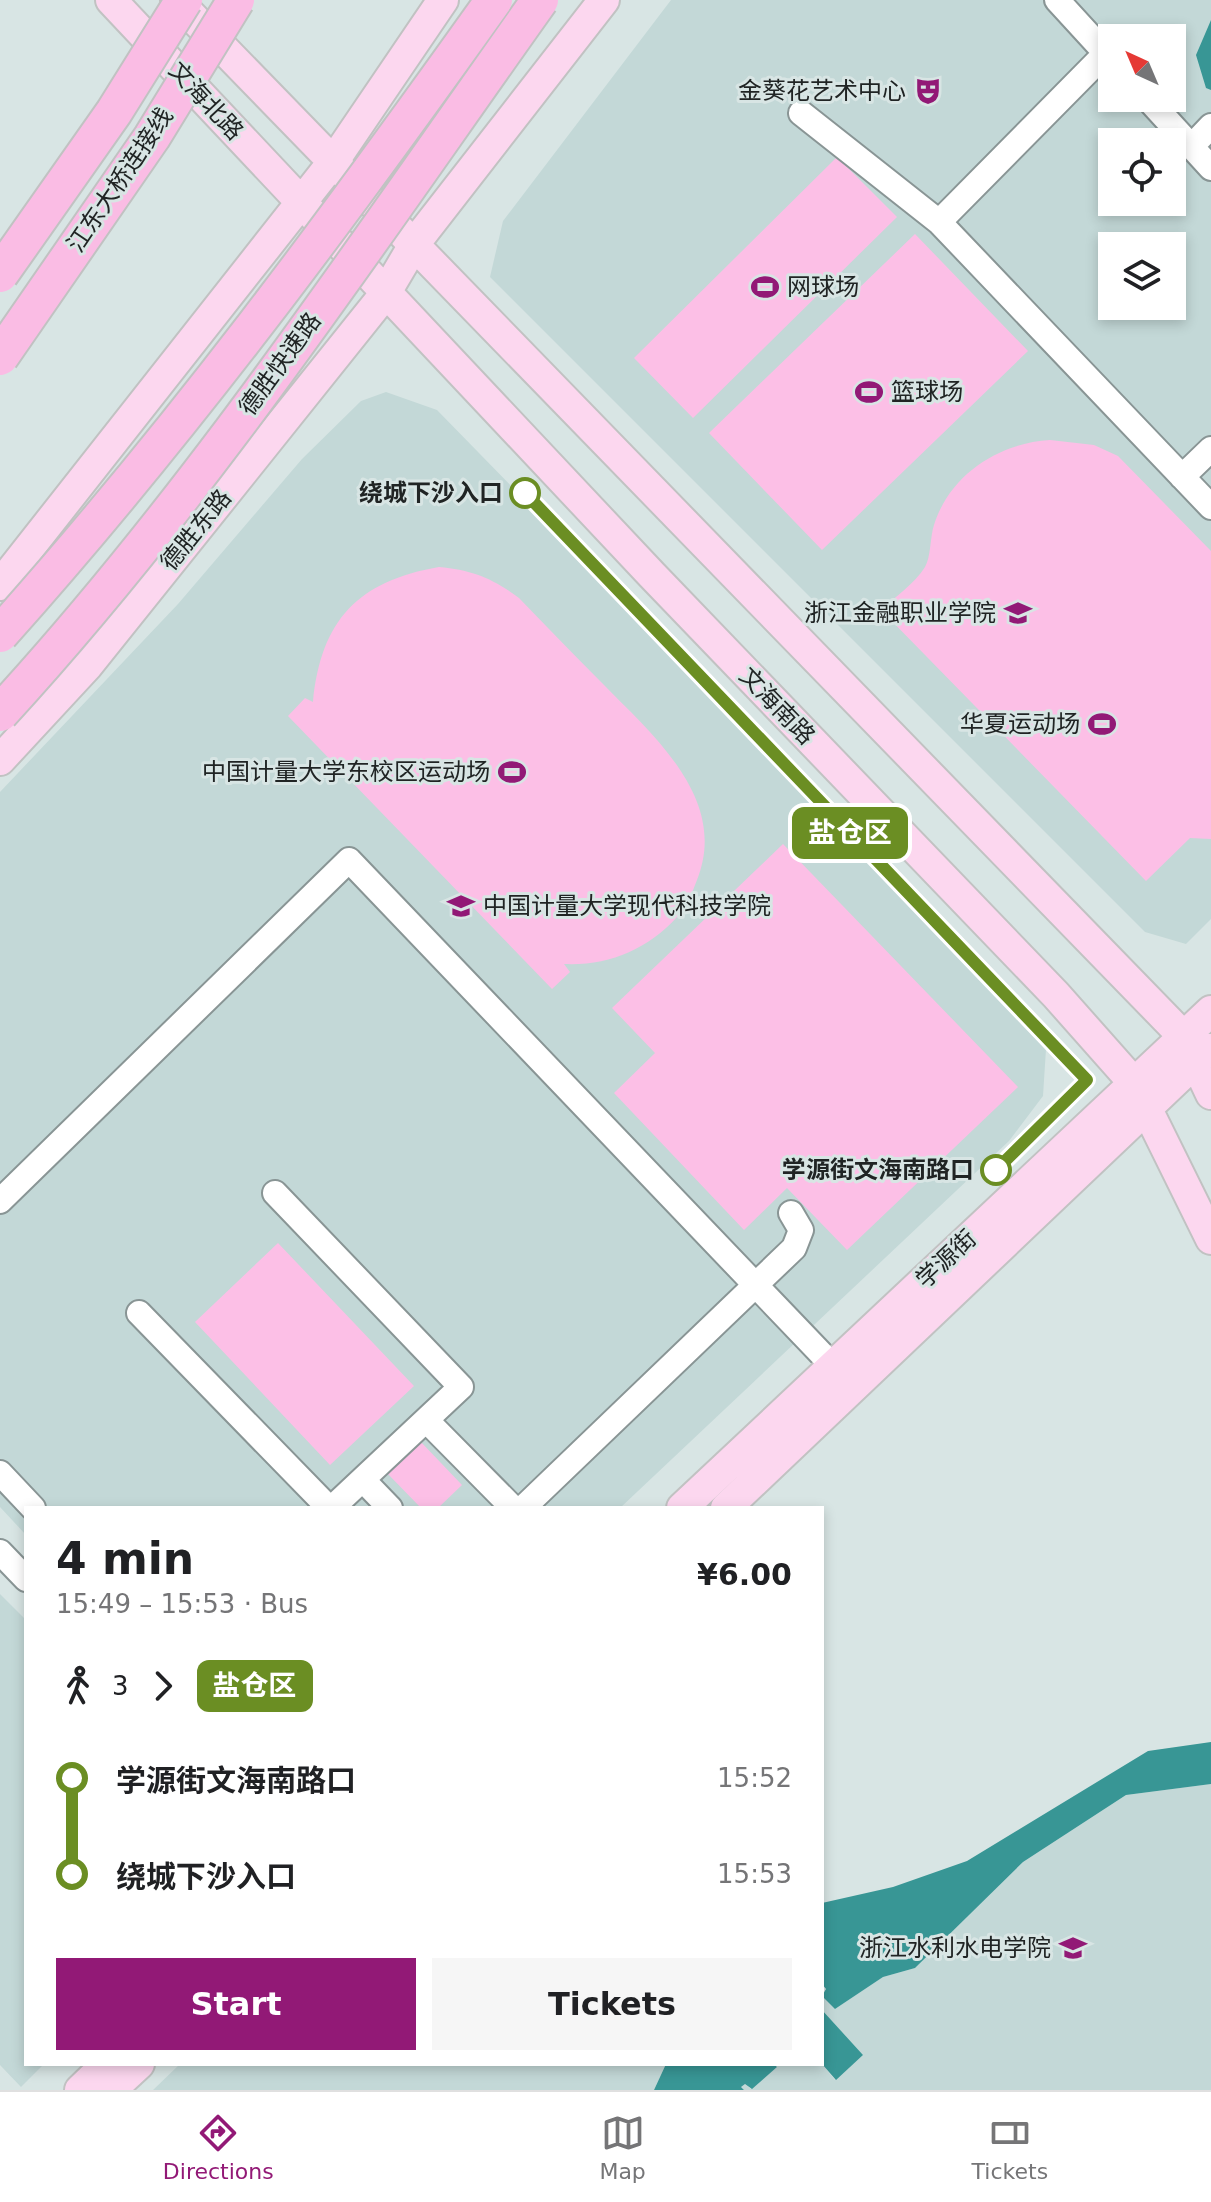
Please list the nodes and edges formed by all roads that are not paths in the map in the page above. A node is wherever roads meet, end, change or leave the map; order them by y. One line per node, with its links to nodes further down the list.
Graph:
1 (111, 0): 20 (main road, 文海北路)
2 (176, 0): 18 (main road, 文海北路)
3 (184, 0): 23 (highway, 江东大桥连接线, bridge)
4 (236, 0): 25 (highway, 江东大桥连接线, bridge)
5 (443, 0): 18 (main road)
6 (494, 0): 30 (highway, 德胜快速路, bridge)
7 (540, 0): 31 (highway, 德胜快速路, bridge)
8 (587, 0): 13 (main road)
9 (604, 0): 13 (main road)
10 (1059, 1): 11 (street)
11 (1098, 44)
12 (1098, 67): 21 (street)
13 (515, 111): 22 (main road)
14 (1160, 112): 17 (street)
15 (801, 113): 21 (street)
16 (1211, 126): 17 (street)
17 (1191, 147): 19 (street)
18 (333, 162): 20 (main road); 22 (main road)
19 (1211, 168)
20 (301, 202): 24 (main road, 文海南路); 29 (main road)
21 (939, 222): 27 (street)
22 (415, 243): 24 (main road, 德胜东路); 34 (main road)
23 (0, 274)
24 (385, 294): 32 (main road, 德胜东路); 36 (main road, 文海南路)
25 (0, 357)
26 (1211, 449): 27 (street)
27 (1182, 477): 28 (street)
28 (1211, 507)
29 (0, 585)
30 (0, 634)
31 (0, 713)
32 (0, 760)
33 (1211, 1011): 34 (main road, 学源街)
34 (1197, 1049): 35 (main road); 36 (main road, 学源街)
35 (1211, 1094)
36 (1141, 1096): 40 (main road, 文海南路); 43 (main road, 学源街); 54 (main road)
37 (275, 1193): 44 (street)
38 (0, 1201): 41 (street)
39 (791, 1213): 41 (street)
40 (1211, 1239)
41 (756, 1285): 43 (street); 52 (street)
42 (139, 1313): 48 (street)
43 (833, 1366): 53 (main road, 学源街)
44 (426, 1420): 46 (street); 51 (street)
45 (0, 1473): 47 (street)
46 (363, 1480): 49 (street); 50 (street)
47 (31, 1506)
48 (329, 1506)
49 (333, 1506)
50 (388, 1506)
51 (511, 1506)
52 (525, 1506)
53 (684, 1506)
54 (728, 1506)
55 (0, 1552): 56 (street)
56 (24, 1577)
57 (105, 2066): 59 (main road)
58 (137, 2066): 60 (main road)
59 (80, 2090)
60 (111, 2090)

